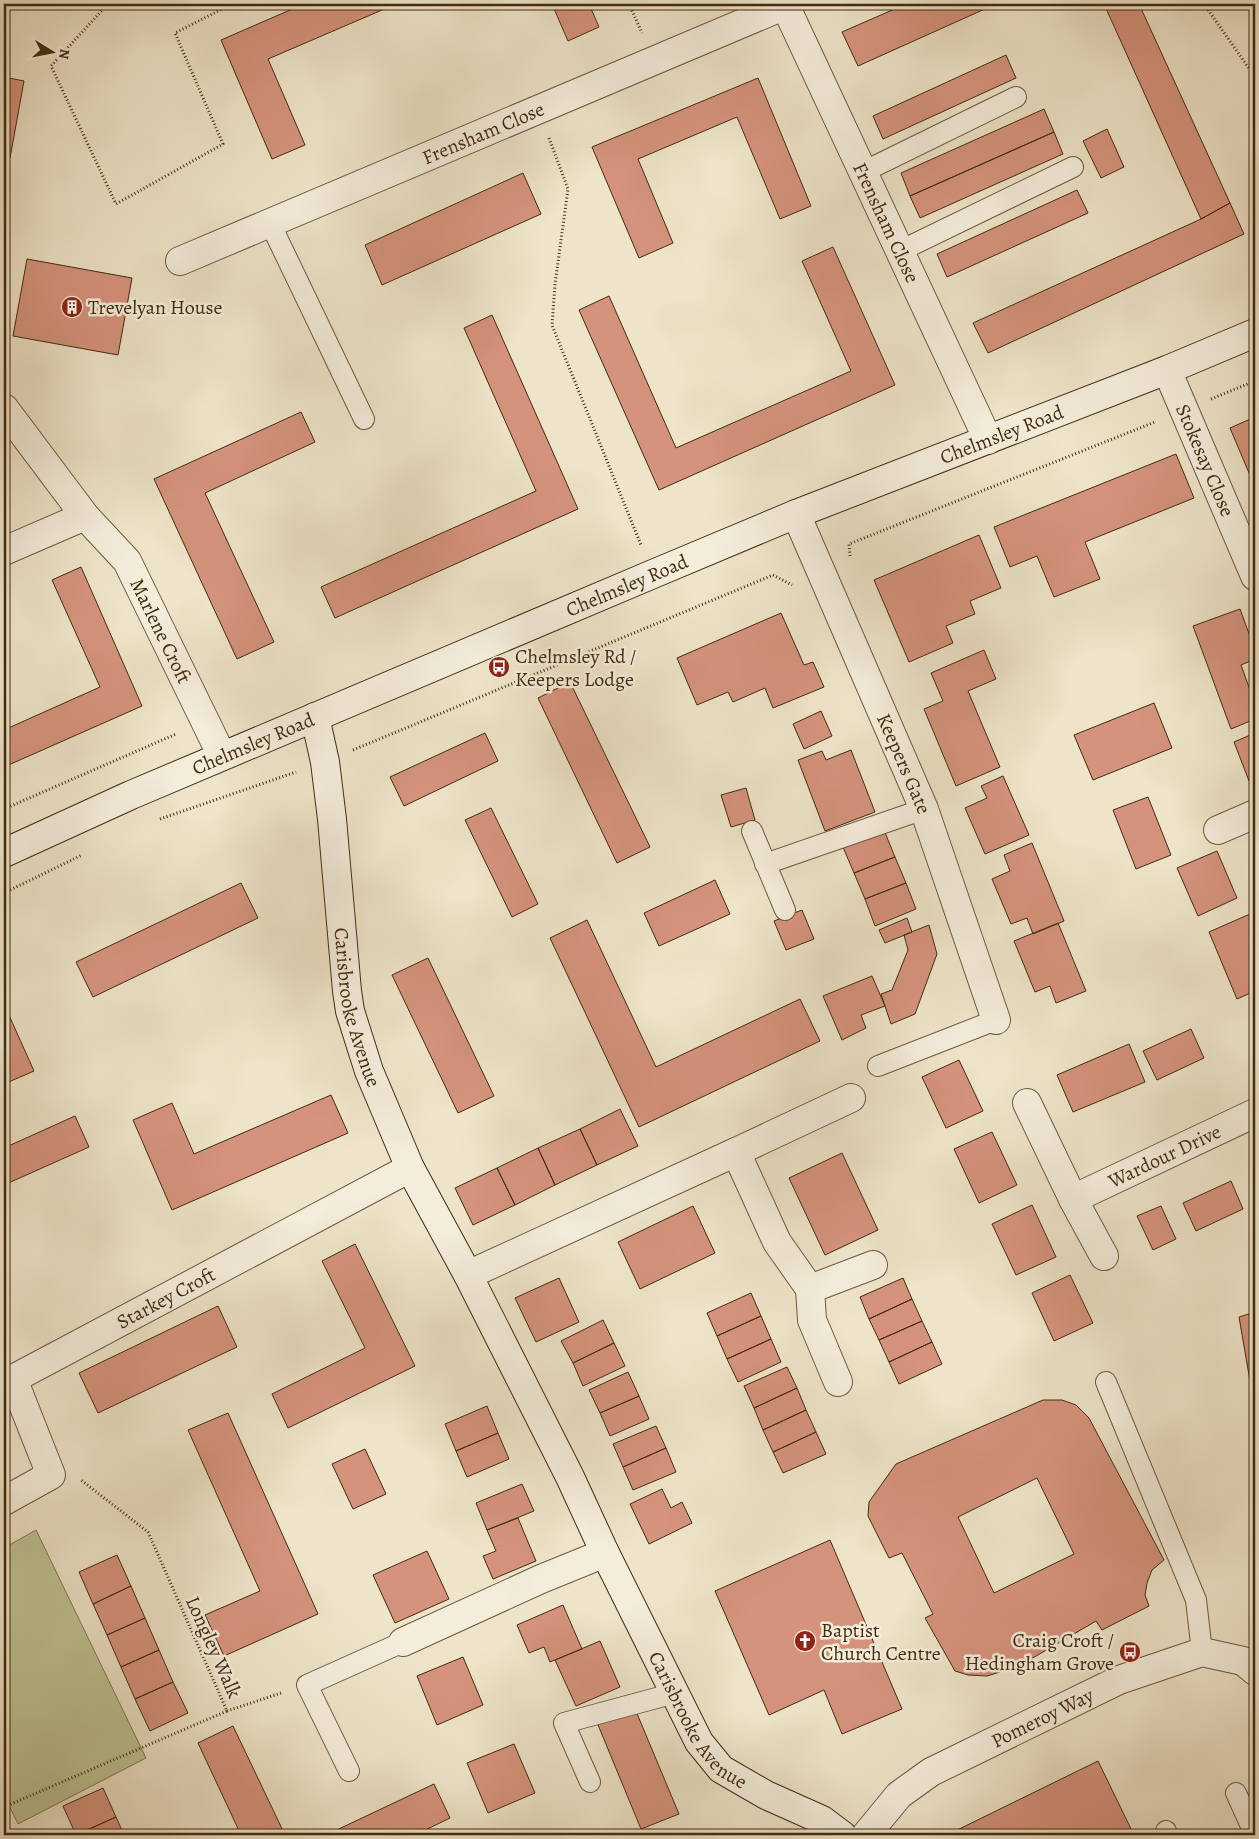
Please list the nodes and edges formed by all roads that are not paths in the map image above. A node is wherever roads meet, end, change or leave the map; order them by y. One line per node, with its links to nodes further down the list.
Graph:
1 (786, 4): 4 (street, Frensham Close); 5 (street, Frensham Close)
2 (1016, 97): 4 (lane)
3 (1073, 167): 6 (lane)
4 (862, 172): 6 (street, Frensham Close)
5 (270, 223): 7 (street, Frensham Close); 11 (lane)
6 (900, 251): 12 (street, Frensham Close)
7 (180, 261)
8 (1255, 333): 9 (street, Chelmsley Road)
9 (1167, 370): 12 (street, Chelmsley Road); 16 (street, Stokesay Close)
10 (4, 408): 14 (street, Marlene Croft)
11 (364, 419)
12 (988, 440): 13 (street, Chelmsley Road)
13 (796, 514): 17 (street, Chelmsley Road); 19 (street, Keepers Gate)
14 (85, 516): 15 (street); 18 (street, Marlene Croft)
15 (4, 551)
16 (1255, 576)
17 (315, 717): 18 (street, Chelmsley Road); 32 (street, Carisbrooke Avenue)
18 (222, 756): 23 (street, Chelmsley Road)
19 (924, 809): 24 (lane); 26 (street, Keepers Gate)
20 (1253, 820): 21 (street)
21 (1218, 830)
22 (752, 831): 24 (lane)
23 (4, 853)
24 (765, 864): 25 (lane)
25 (785, 910)
26 (996, 1020): 27 (lane)
27 (878, 1066)
28 (851, 1098): 31 (street)
29 (1027, 1103): 33 (street)
30 (1255, 1113): 33 (street, Wardour Drive)
31 (736, 1152): 36 (street); 37 (street)
32 (410, 1168): 36 (street, Carisbrooke Avenue); 40 (street, Starkey Croft)
33 (1073, 1199): 34 (street)
34 (1104, 1256)
35 (873, 1265): 37 (street)
36 (468, 1276): 41 (street, Carisbrooke Avenue)
37 (810, 1289): 38 (street)
38 (838, 1382)
39 (1106, 1382): 43 (lane)
40 (4, 1502)
41 (605, 1553): 42 (street); 45 (street, Carisbrooke Avenue)
42 (403, 1642): 46 (lane)
43 (1202, 1652): 44 (street); 50 (street, Pomeroy Way)
44 (1249, 1666)
45 (675, 1693): 47 (lane); 49 (street, Carisbrooke Avenue)
46 (349, 1771)
47 (590, 1782)
48 (1236, 1793): 51 (lane)
49 (842, 1835)
50 (866, 1835)
51 (1255, 1835)

